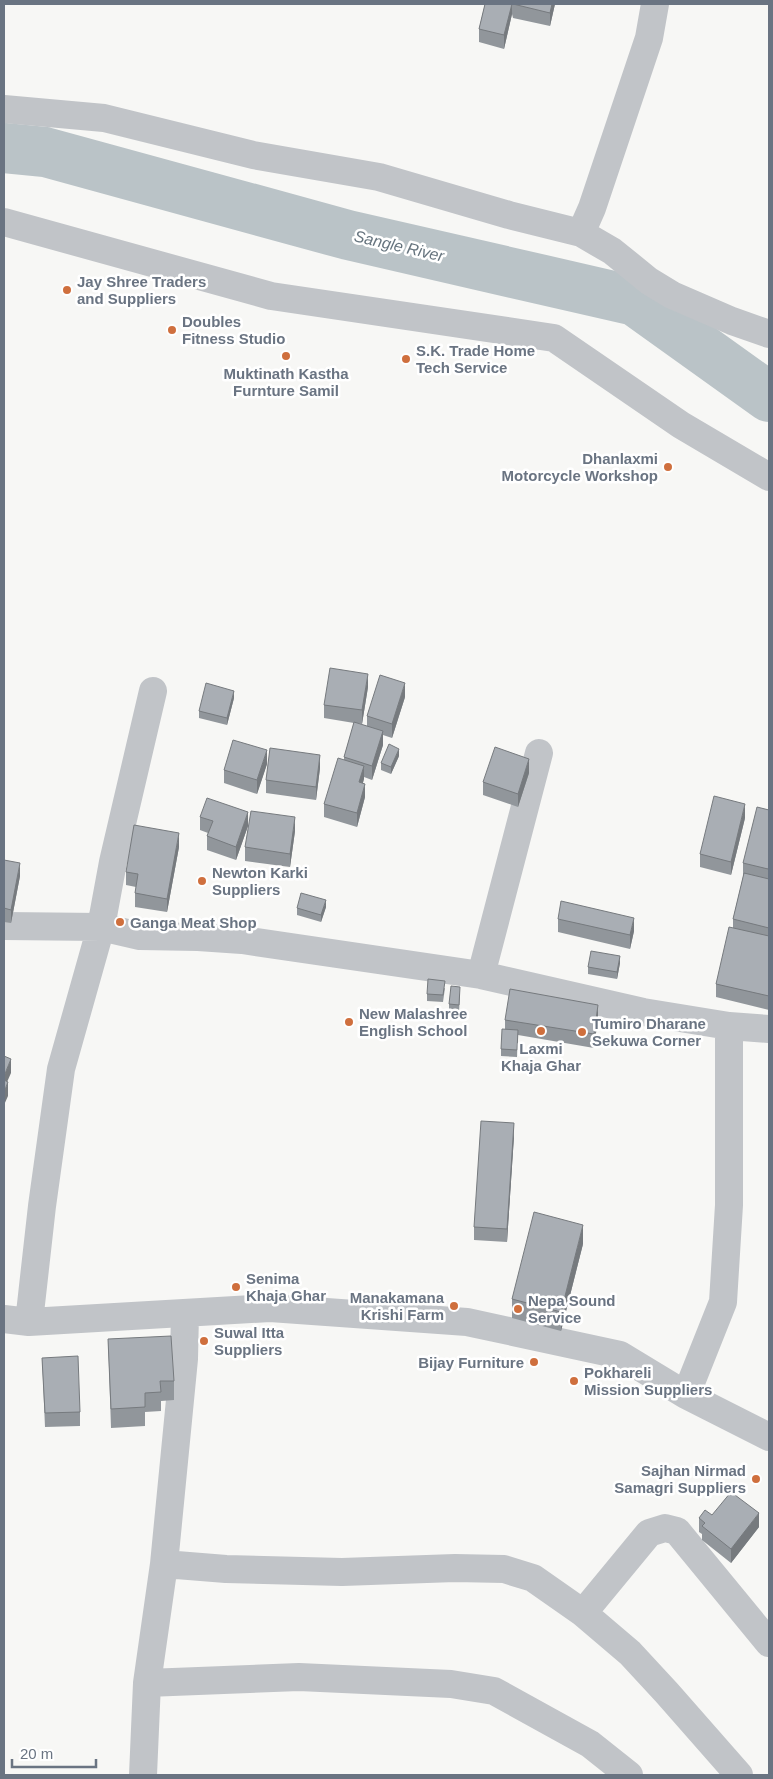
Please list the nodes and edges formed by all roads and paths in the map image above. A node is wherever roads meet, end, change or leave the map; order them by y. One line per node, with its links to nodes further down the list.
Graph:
1 (655, 4): 4 (street)
2 (4, 110): 4 (street)
3 (4, 222): 6 (street)
4 (580, 233): 5 (street)
5 (769, 334)
6 (769, 477)
7 (153, 691): 10 (street)
8 (539, 753): 11 (street)
9 (4, 926): 10 (street)
10 (101, 927): 11 (street); 15 (street)
11 (481, 975): 12 (street)
12 (730, 1026): 13 (street); 16 (street)
13 (769, 1029)
14 (186, 1313): 15 (street); 16 (street); 18 (street)
15 (16, 1320)
16 (686, 1395): 17 (street)
17 (769, 1437)
18 (164, 1564): 19 (street); 21 (street)
19 (583, 1613): 20 (street); 24 (street)
20 (769, 1643)
21 (147, 1683): 22 (street); 23 (street)
22 (143, 1775)
23 (628, 1775)
24 (739, 1775)

